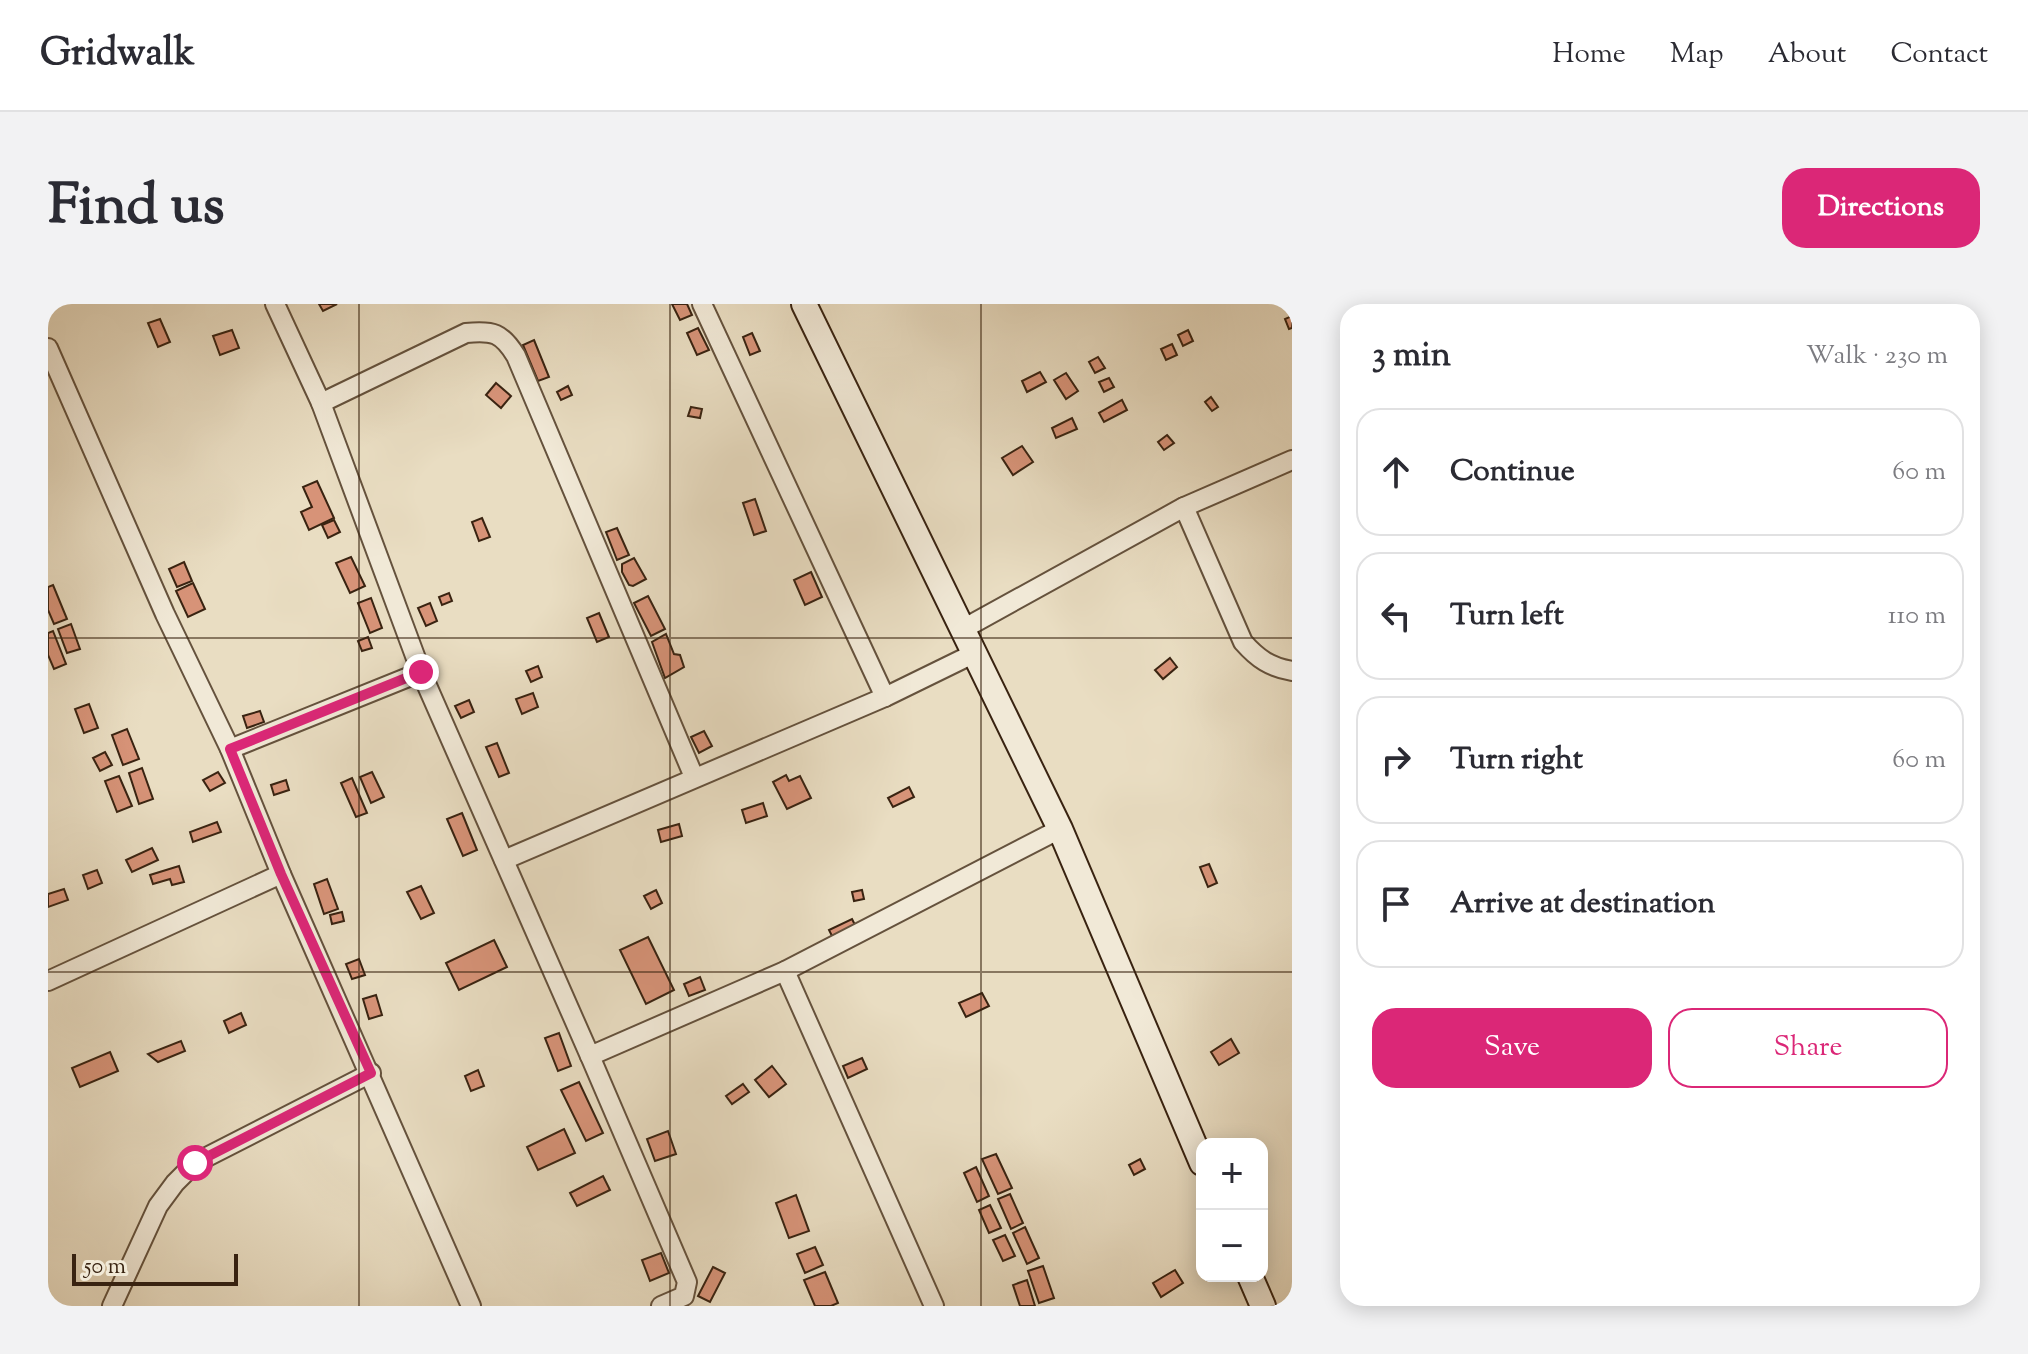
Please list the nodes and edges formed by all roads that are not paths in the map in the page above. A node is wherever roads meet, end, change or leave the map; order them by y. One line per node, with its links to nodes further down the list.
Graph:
1 (275, 304): 5 (street)
2 (702, 304): 12 (street)
3 (804, 304): 8 (street)
4 (48, 348): 13 (street)
5 (321, 403): 11 (street); 14 (street)
6 (1292, 460): 7 (street)
7 (1184, 507): 8 (street); 10 (street)
8 (963, 629): 9 (street)
9 (975, 653): 12 (street); 15 (street)
10 (1292, 671)
11 (421, 672): 13 (street); 16 (street)
12 (885, 697): 14 (street)
13 (230, 749): 17 (street)
14 (694, 777): 16 (street)
15 (1060, 829): 18 (street); 22 (street)
16 (504, 860): 20 (street)
17 (281, 874): 19 (street); 21 (street)
18 (785, 971): 20 (street); 27 (street)
19 (48, 981)
20 (590, 1056): 26 (street)
21 (371, 1073): 24 (street); 25 (street)
22 (1196, 1149)
23 (1253, 1282): 28 (street)
24 (112, 1306)
25 (471, 1306)
26 (661, 1306)
27 (934, 1306)
28 (1263, 1306)

